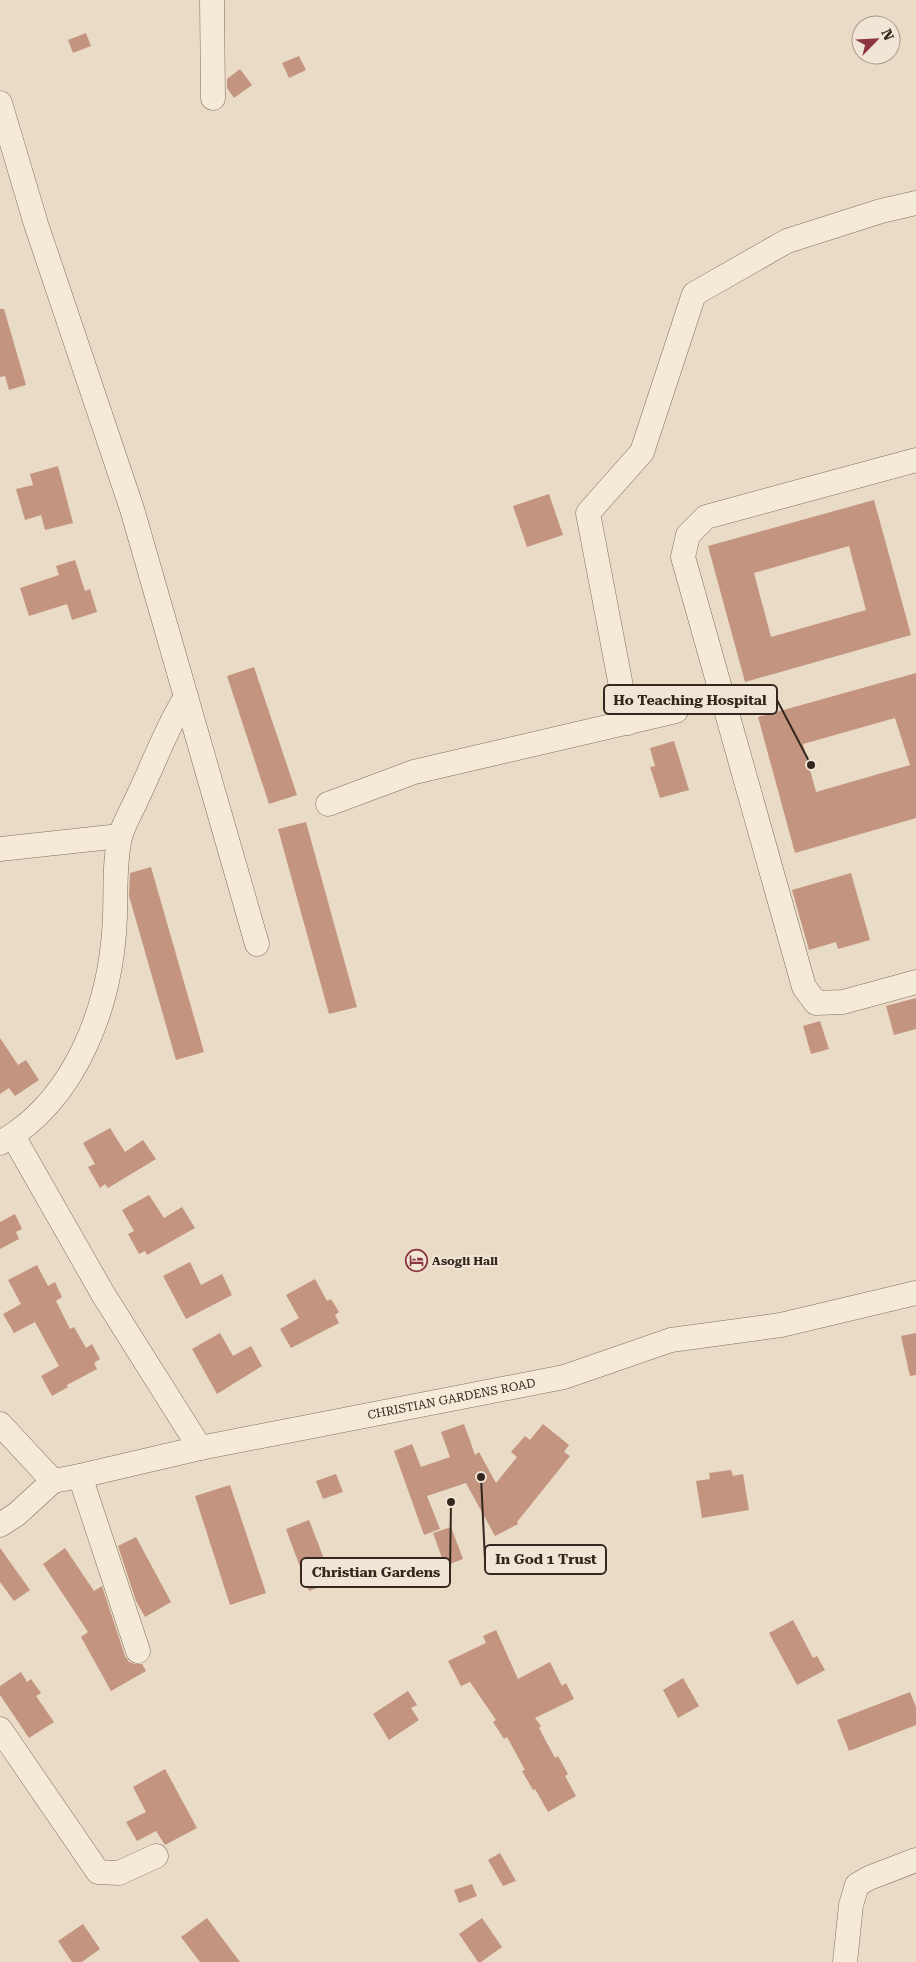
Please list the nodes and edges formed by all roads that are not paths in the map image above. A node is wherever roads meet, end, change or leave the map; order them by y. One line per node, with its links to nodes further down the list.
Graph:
1 (212, 0): 2 (street)
2 (213, 98)
3 (0, 103): 6 (street)
4 (916, 203): 8 (street)
5 (916, 460): 13 (street)
6 (186, 697): 10 (street); 12 (street)
7 (676, 711): 8 (street)
8 (628, 723): 9 (street)
9 (328, 804)
10 (120, 836): 11 (street); 14 (street)
11 (0, 849)
12 (257, 944)
13 (916, 982)
14 (6, 1139): 17 (street)
15 (916, 1294): 17 (street, CHRISTIAN GARDENS ROAD)
16 (0, 1424): 19 (street)
17 (200, 1448): 18 (street, CHRISTIAN GARDENS ROAD)
18 (80, 1476): 19 (street, CHRISTIAN GARDENS ROAD); 21 (street)
19 (53, 1481): 20 (street)
20 (0, 1525)
21 (138, 1651)
22 (0, 1729): 23 (street)
23 (156, 1856)
24 (916, 1860): 25 (street)
25 (846, 1962)

